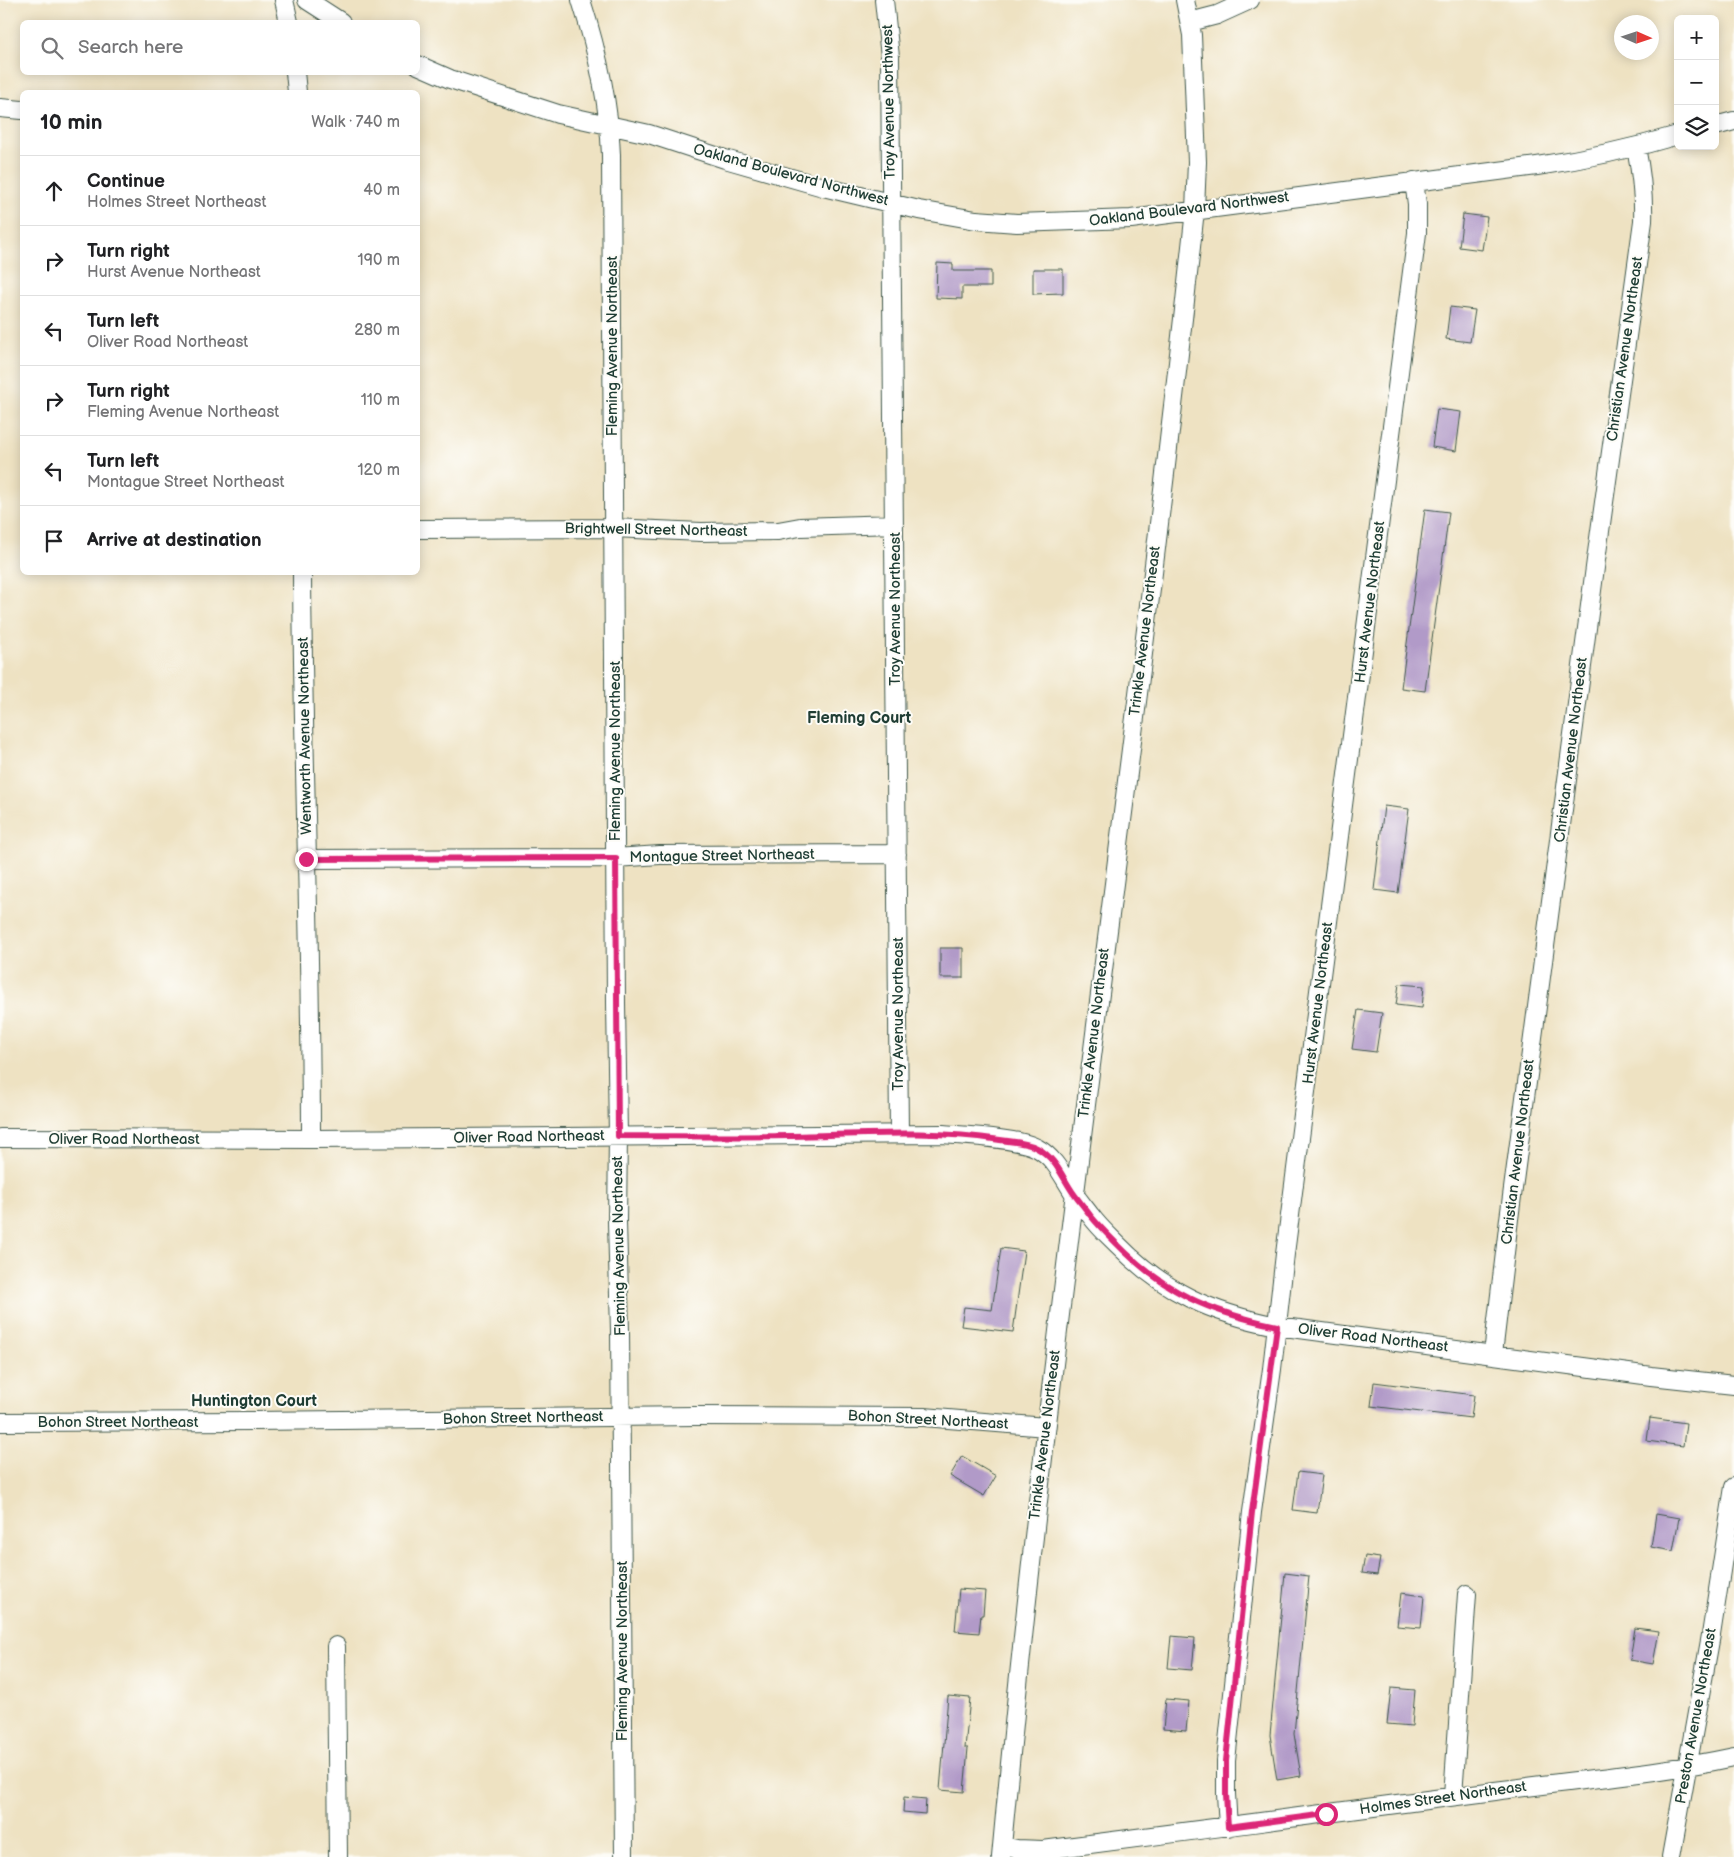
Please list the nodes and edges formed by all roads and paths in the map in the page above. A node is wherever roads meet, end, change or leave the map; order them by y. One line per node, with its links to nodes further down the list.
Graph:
1 (284, 0): 7 (street)
2 (307, 0): 8 (street)
3 (581, 0): 16 (street, Fleming Avenue Northeast)
4 (884, 0): 21 (street, Troy Avenue Northwest)
5 (1185, 0): 9 (street, Trinkle Avenue Northeast)
6 (1250, 0): 9 (street)
7 (289, 20)
8 (338, 20)
9 (1190, 22): 22 (street, Trinkle Avenue Northeast)
10 (420, 66): 16 (street, Oakland Boulevard Northwest)
11 (295, 75): 12 (street)
12 (297, 90)
13 (0, 108): 14 (street)
14 (20, 110)
15 (1734, 122): 17 (street)
16 (610, 125): 21 (street, Oakland Boulevard Northwest); 24 (street, Fleming Avenue Northeast)
17 (1719, 125)
18 (1674, 136): 19 (street, Oakland Boulevard Northwest)
19 (1636, 148): 20 (street, Oakland Boulevard Northwest); 36 (street, Christian Avenue Northeast)
20 (1414, 181): 22 (street, Oakland Boulevard Northwest); 35 (street, Hurst Avenue Northeast)
21 (891, 203): 22 (street, Oakland Boulevard Northwest); 23 (street, Troy Avenue Northeast)
22 (1195, 210): 34 (street, Trinkle Avenue Northeast)
23 (894, 524): 24 (street, Brightwell Street Northeast); 27 (street, Troy Avenue Northeast)
24 (613, 528): 25 (street, Brightwell Street Northeast); 28 (street, Fleming Avenue Northeast)
25 (420, 529)
26 (302, 575): 29 (street, Wentworth Avenue Northeast)
27 (897, 854): 28 (street, Montague Street Northeast); 30 (street, Troy Avenue Northeast)
28 (616, 858): 29 (street, Montague Street Northeast); 31 (street, Fleming Avenue Northeast)
29 (306, 859): 33 (street, Wentworth Avenue Northeast)
30 (899, 1134): 31 (street, Oliver Road Northeast); 34 (street, Oliver Road Northeast)
31 (618, 1136): 33 (street, Oliver Road Northeast); 38 (street, Fleming Avenue Northeast)
32 (0, 1138): 33 (street, Oliver Road Northeast)
33 (311, 1139)
34 (1074, 1194): 35 (street, Oliver Road Northeast); 40 (street, Trinkle Avenue Northeast)
35 (1277, 1326): 36 (street, Oliver Road Northeast); 48 (street, Hurst Avenue Northeast)
36 (1493, 1354): 37 (street, Oliver Road Northeast)
37 (1734, 1385)
38 (621, 1417): 39 (street, Bohon Street Northeast); 40 (street, Bohon Street Northeast); 51 (street, Fleming Avenue Northeast)
39 (0, 1422)
40 (1046, 1427): 49 (street, Trinkle Avenue Northeast)
41 (1734, 1487): 42 (street, Preston Avenue Northeast)
42 (1732, 1509): 46 (street, Preston Avenue Northeast)
43 (1467, 1594): 47 (street)
44 (336, 1646): 50 (street)
45 (1734, 1758): 46 (street, Holmes Street Northeast)
46 (1687, 1766): 47 (street, Holmes Street Northeast); 52 (street, Preston Avenue Northeast)
47 (1453, 1796): 48 (street, Holmes Street Northeast)
48 (1228, 1827): 49 (street, Holmes Street Northeast)
49 (1002, 1851)
50 (338, 1857)
51 (624, 1857)
52 (1671, 1857)

